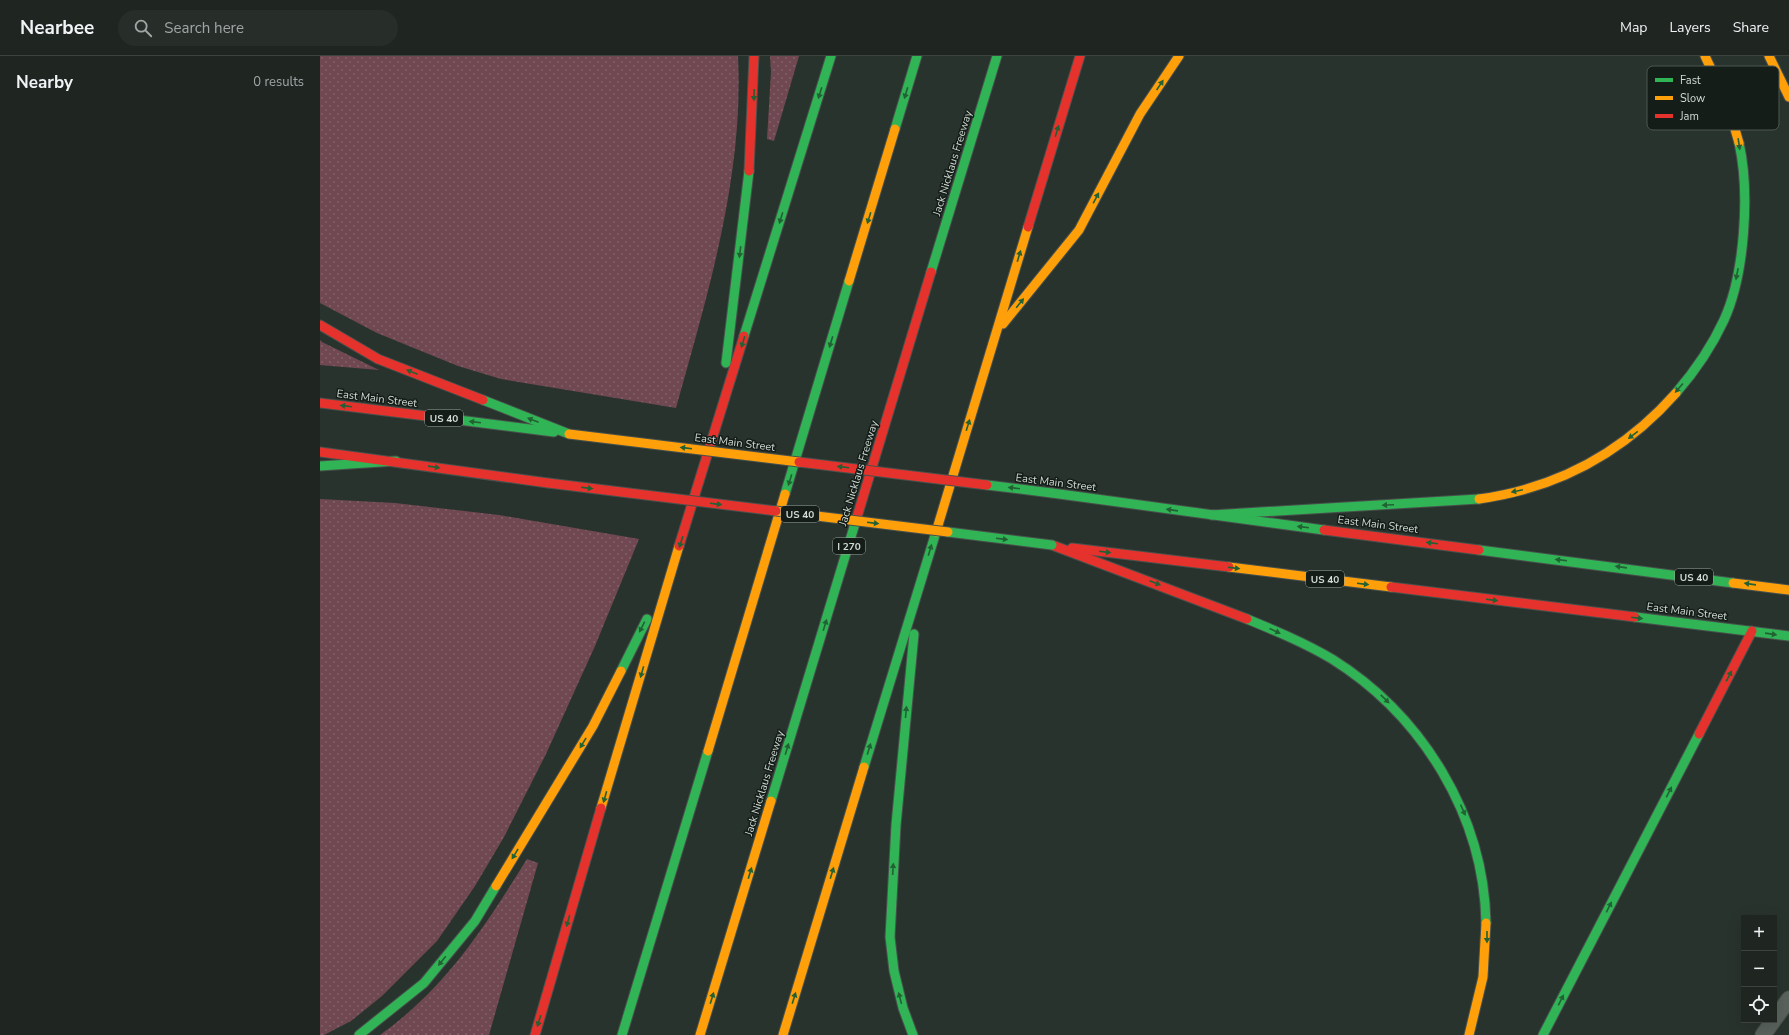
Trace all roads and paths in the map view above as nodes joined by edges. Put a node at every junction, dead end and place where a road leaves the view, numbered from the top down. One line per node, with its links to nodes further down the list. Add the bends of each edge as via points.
1 (754, 56): 17 (main road, one-way to 17, via 749,179)
2 (831, 56): 17 (main road, one-way to 17)
3 (917, 56): 32 (main road, one-way to 32)
4 (997, 56): 33 (main road, Jack Nicklaus Freeway / I 270, one-way to 4)
5 (1080, 56): 15 (main road, one-way to 5)
6 (1179, 56): 15 (main road, one-way to 6, via 1079,230 1140,114)
7 (1706, 56): 9 (main road, one-way to 9)
8 (1769, 56): 10 (main road)
9 (1711, 66)
10 (1774, 66)
11 (1779, 76): 12 (main road)
12 (1789, 97)
13 (1736, 130): 22 (main road, one-way to 22, via 1743,172 1744,208 1741,252 1732,300 1721,327 1705,354 1682,386 1638,432 1609,453 1568,475 1526,489 1485,498 1440,503)
14 (320, 325): 18 (main road, one-way to 14, via 378,359)
15 (996, 333): 25 (main road, one-way to 15)
16 (320, 403): 18 (main road, East Main Street / US 40, one-way to 16)
17 (718, 424): 24 (main road, one-way to 24)
18 (569, 434): 22 (main road, East Main Street / US 40, one-way to 18, bridge)
19 (320, 452): 20 (main road, East Main Street / US 40)
20 (396, 461): 21 (main road); 23 (main road, East Main Street / US 40, one-way to 23, bridge, via 548,483)
21 (320, 466)
22 (1211, 515): 26 (main road, East Main Street / US 40, one-way to 22)
23 (1052, 545): 27 (main road, East Main Street / US 40, one-way to 27); 36 (main road, one-way to 36, via 1275,631 1333,660 1386,699 1430,752 1452,786 1470,825 1480,862 1487,940 1482,984)
24 (672, 568): 30 (main road, one-way to 30, via 593,726 474,921 424,983); 31 (main road, one-way to 31)
25 (918, 587): 34 (main road, one-way to 25); 35 (main road, one-way to 25, via 897,986 890,937 896,825)
26 (1789, 590)
27 (1752, 631): 28 (main road, East Main Street / US 40, one-way to 28); 37 (main road, one-way to 27)
28 (1789, 636)
29 (1789, 999): 38 (lane)
30 (358, 1035)
31 (535, 1035)
32 (622, 1035)
33 (700, 1035)
34 (783, 1035)
35 (913, 1035)
36 (1469, 1035)
37 (1543, 1035)
38 (1763, 1035)

